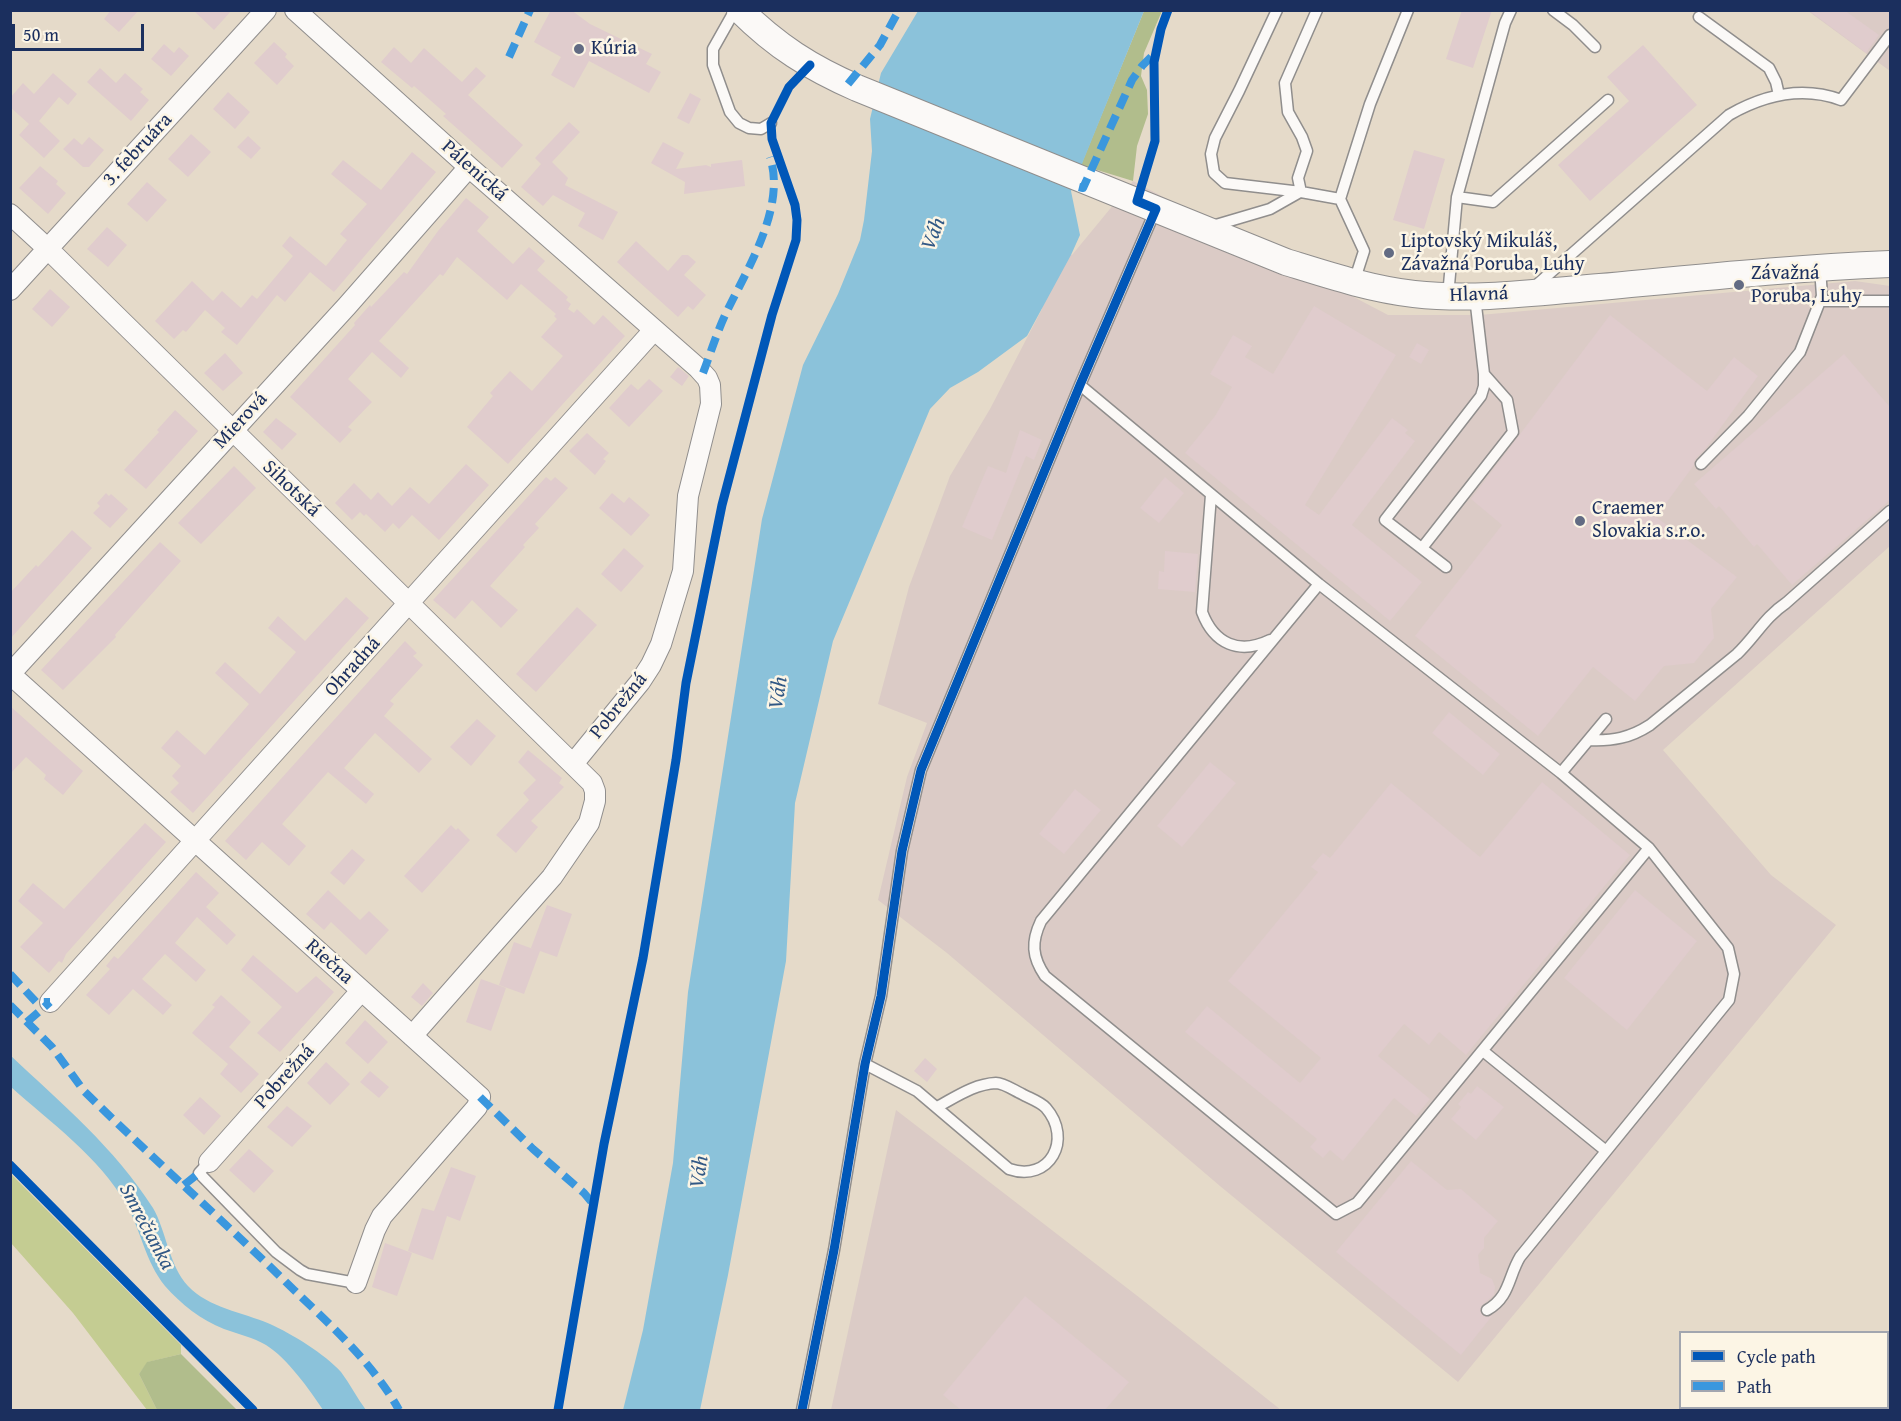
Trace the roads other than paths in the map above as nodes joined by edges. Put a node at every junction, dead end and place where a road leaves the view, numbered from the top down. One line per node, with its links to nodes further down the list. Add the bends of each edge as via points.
1 (266, 10): 23 (street, 3. februára)
2 (296, 10): 16 (street, Pálenická)
3 (735, 10): 15 (lane, via 713,50 713,65 730,112 739,123 761,129)
4 (740, 10): 20 (street, Hlavná, via 766,35 830,76)
5 (1277, 10): 17 (lane, via 1215,138 1211,154 1214,174 1225,183)
6 (1317, 10): 17 (lane, via 1285,83 1288,112 1307,151 1298,178)
7 (1408, 10): 19 (lane, via 1370,104)
8 (1511, 10): 18 (lane)
9 (1553, 10): 12 (lane)
10 (1699, 17): 13 (lane, via 1769,68)
11 (1889, 41): 13 (lane, via 1841,100 1822,93)
12 (1595, 47)
13 (1779, 95): 28 (lane, via 1729,115)
14 (1608, 99): 18 (lane, via 1493,202)
15 (771, 123)
16 (469, 167): 33 (street, Pálenická); 36 (street, Mierová)
17 (1301, 192): 19 (lane); 22 (lane, via 1270,208)
18 (1457, 197): 30 (lane)
19 (1340, 199): 26 (lane, via 1364,251)
20 (1156, 209): 22 (street, Hlavná); 35 (lane)
21 (10, 214): 23 (street, Sihotská)
22 (1203, 229): 26 (street, Hlavná, via 1286,262)
23 (48, 249): 27 (street, 3. februára); 36 (street, Sihotská)
24 (1890, 264): 25 (street, Hlavná)
25 (1820, 268): 28 (street, Hlavná); 31 (lane)
26 (1354, 282): 30 (street, Hlavná)
27 (10, 290)
28 (1528, 293): 29 (street, Hlavná)
29 (1475, 296): 30 (street, Hlavná); 34 (lane)
30 (1448, 297)
31 (1820, 301): 32 (lane); 37 (lane, via 1800,352 1748,416)
32 (1890, 301)
33 (654, 330): 43 (street, Ohradná); 48 (street, Pobrežná, via 703,373 710,385 711,404 688,496 683,570 651,665)
34 (1484, 374): 40 (lane, via 1508,400 1513,432); 40 (lane, via 1481,396 1385,520)
35 (1080, 385): 38 (lane); 56 (lane, via 921,770 902,850 881,996)
36 (232, 431): 43 (street, Sihotská); 45 (street, Mierová)
37 (1701, 464)
38 (1211, 495): 42 (lane); 44 (lane, via 1202,612 1208,627 1227,644 1240,647)
39 (1890, 511): 47 (lane, via 1772,613 1737,654 1650,725 1622,739)
40 (1422, 548): 41 (lane)
41 (1446, 567)
42 (1319, 584): 44 (lane); 49 (lane)
43 (408, 603): 48 (street, Sihotská); 50 (street, Ohradná)
44 (1273, 639): 55 (lane, via 1041,921 1033,944 1038,967 1336,1214 1357,1203)
45 (10, 674): 50 (street, Riečna)
46 (1606, 719): 47 (lane)
47 (1589, 740): 49 (lane)
48 (573, 764): 54 (street, via 595,791 589,823 552,877)
49 (1561, 773): 51 (lane)
50 (196, 842): 52 (street, Riečna); 53 (street, Ohradná)
51 (1649, 848): 55 (lane); 58 (lane, via 1728,948 1734,974 1729,1000)
52 (361, 991): 54 (street, Riečna); 59 (street, Pobrežná)
53 (50, 1002)
54 (412, 1036): 60 (street, Riečna, via 480,1097 477,1107 382,1216)
55 (1483, 1051): 58 (lane)
56 (865, 1064): 57 (lane, via 917,1091); 62 (lane)
57 (937, 1107): 57 (lane, via 973,1087 999,1083 1045,1106 1057,1129 1058,1146 1042,1167 1014,1171)
58 (1606, 1151): 61 (lane, via 1520,1257 1503,1297)
59 (209, 1162): 60 (lane, via 199,1173 276,1252 307,1274)
60 (356, 1283)
61 (1487, 1310)
62 (804, 1410)

